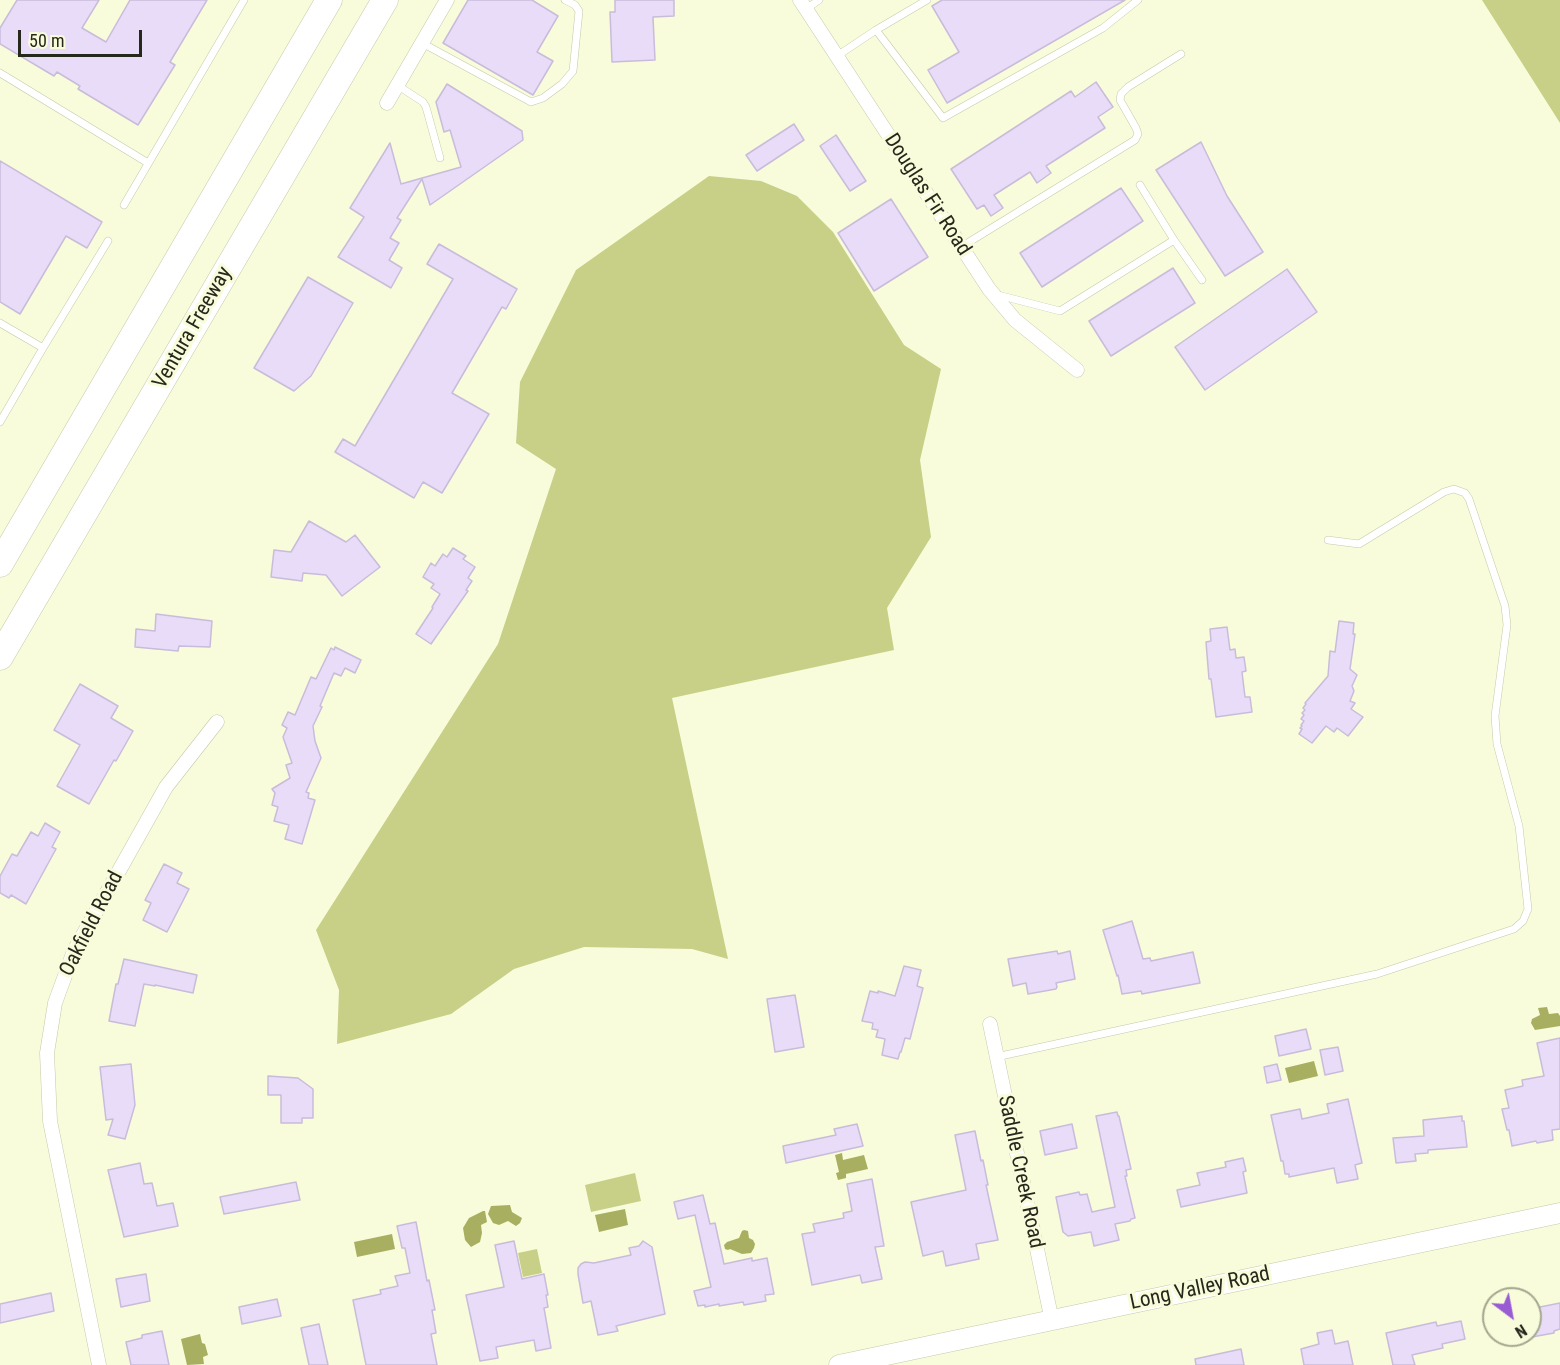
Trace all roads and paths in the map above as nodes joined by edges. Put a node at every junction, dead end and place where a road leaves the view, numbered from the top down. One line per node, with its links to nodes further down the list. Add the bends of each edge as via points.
1 (244, 0): 18 (lane)
2 (329, 0): 31 (highway)
3 (385, 0): 32 (highway, Ventura Freeway)
4 (447, 0): 11 (street)
5 (565, 0): 11 (lane, via 579,11 573,71 562,84 531,102)
6 (819, 0): 9 (lane)
7 (927, 0): 10 (lane)
8 (1138, 0): 10 (lane, via 1104,28 943,118)
9 (803, 4): 13 (street, Douglas Fir Road)
10 (876, 30): 13 (lane)
11 (422, 43): 15 (street)
12 (1181, 54): 23 (lane, via 1121,94 1120,100 1138,134 1135,140)
13 (837, 56): 23 (street, Douglas Fir Road)
14 (0, 73): 18 (lane)
15 (398, 85): 16 (street); 17 (lane, via 426,107)
16 (387, 104)
17 (440, 158)
18 (148, 163): 20 (lane)
19 (1140, 185): 21 (lane)
20 (124, 205)
21 (1174, 240): 24 (lane); 25 (lane, via 1060,311)
22 (108, 241): 27 (lane)
23 (961, 247): 25 (street, Douglas Fir Road)
24 (1202, 280)
25 (992, 294): 28 (street, Douglas Fir Road, via 1015,320)
26 (0, 323): 27 (lane)
27 (43, 348): 29 (lane)
28 (1077, 370)
29 (0, 422)
30 (1328, 540): 35 (lane, via 1359,544 1454,489 1469,499 1505,606 1507,625 1495,716 1497,744 1519,826 1528,909 1523,921 1514,929 1377,974)
31 (0, 564)
32 (0, 657)
33 (218, 722): 38 (street, Oakfield Road, via 166,787 74,951 55,1004 47,1053 50,1121)
34 (990, 1024): 35 (street, Saddle Creek Road)
35 (996, 1057): 37 (street, Saddle Creek Road)
36 (1560, 1213): 37 (street, Long Valley Road)
37 (1052, 1321): 39 (street, Long Valley Road)
38 (99, 1365)
39 (839, 1365)

